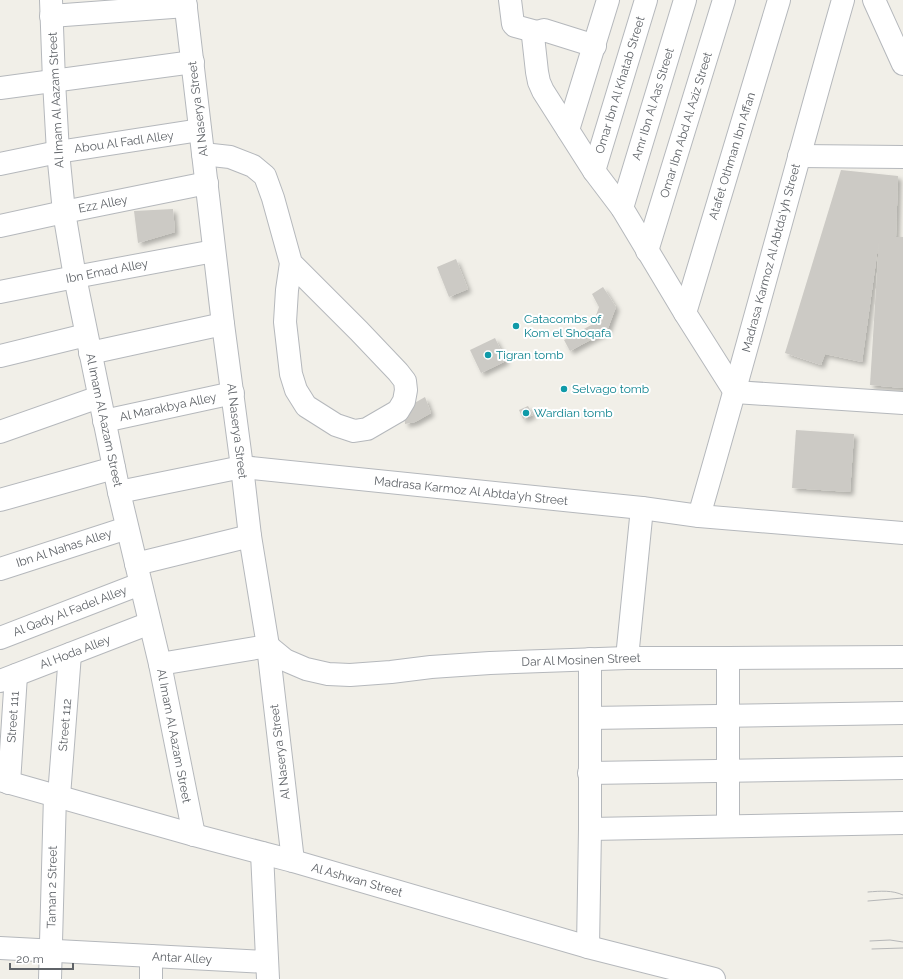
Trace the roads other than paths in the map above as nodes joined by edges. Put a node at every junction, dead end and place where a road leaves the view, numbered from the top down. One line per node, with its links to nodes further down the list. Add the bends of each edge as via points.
1 (510, 0): 11 (street, via 513,24)
2 (608, 0): 12 (street)
3 (646, 0): 24 (street, Omar Ibn Al Khatab Street)
4 (685, 0): 26 (street, Amr Ibn Al Aas Street)
5 (724, 0): 30 (street, Omar Ibn Abd Al Aziz Street)
6 (779, 0): 34 (street, Atafet Othman Ibn Affan)
7 (843, 0): 21 (street, Madrasa Karmoz Al Abtda'yh Street)
8 (874, 0): 14 (street)
9 (185, 3): 10 (street); 13 (street, Al Naserya Street)
10 (51, 8): 15 (street, Al Imam Al Aazam Street)
11 (537, 32): 12 (street, via 544,30); 18 (street, via 533,36 539,82)
12 (594, 46): 18 (street)
13 (192, 62): 15 (street); 17 (street, Al Naserya Street)
14 (903, 64)
15 (54, 81): 16 (street); 19 (street, Al Imam Al Aazam Street)
16 (0, 88)
17 (200, 130): 19 (street, Abou Al Fadl Alley); 20 (street, Al Naserya Street)
18 (568, 130): 24 (street)
19 (58, 152): 23 (street, Abou Al Fadl Alley); 27 (street, Al Imam Al Aazam Street)
20 (203, 154): 25 (street, Al Naserya Street); 31 (street, via 230,158 253,166 265,176)
21 (799, 156): 22 (street); 38 (street, Madrasa Karmoz Al Abtda'yh Street)
22 (903, 157)
23 (0, 164)
24 (594, 171): 26 (street)
25 (207, 184): 27 (street, Ezz Alley); 29 (street, Al Naserya Street)
26 (622, 208): 30 (street)
27 (64, 212): 28 (street, Ezz Alley); 32 (street, Al Imam Al Aazam Street)
28 (0, 226)
29 (214, 251): 32 (street, Ibn Emad Alley); 35 (street, Al Naserya Street)
30 (647, 251): 34 (street)
31 (290, 263): 31 (street, via 285,322 291,374 296,390 306,406 336,425 354,431 367,430 398,411 404,401 405,381)
32 (74, 277): 33 (street, Ibn Emad Alley); 36 (street, Al Imam Al Aazam Street)
33 (0, 292)
34 (685, 313): 38 (street)
35 (223, 324): 36 (street); 39 (street, Al Naserya Street)
36 (88, 344): 37 (street); 40 (street, Al Imam Al Aazam Street)
37 (0, 356)
38 (735, 392): 41 (street); 49 (street, Madrasa Karmoz Al Abtda'yh Street)
39 (233, 393): 42 (street, Al Marakbya Alley); 44 (street, Al Naserya Street)
40 (99, 397): 42 (street, Al Imam Al Aazam Street); 43 (street)
41 (903, 403)
42 (104, 421): 45 (street, Al Imam Al Aazam Street)
43 (0, 432)
44 (242, 467): 46 (street); 48 (street, Madrasa Karmoz Al Abtda'yh Street); 52 (street, Al Naserya Street)
45 (114, 468): 46 (street, Al Imam Al Aazam Street); 47 (street)
46 (119, 492): 50 (street, Al Imam Al Aazam Street)
47 (0, 500)
48 (642, 508): 49 (street, Madrasa Karmoz Al Abtda'yh Street); 60 (street)
49 (700, 516): 51 (street, Madrasa Karmoz Al Abtda'yh Street)
50 (127, 528): 53 (street, Ibn Al Nahas Alley); 54 (street, Al Imam Al Aazam Street)
51 (903, 532)
52 (250, 536): 54 (street, Al Qady Al Fadel Alley); 57 (street, Al Naserya Street)
53 (0, 569)
54 (138, 574): 55 (street, Al Imam Al Aazam Street); 56 (street, Al Qady Al Fadel Alley)
55 (150, 623): 58 (street, Al Hoda Alley); 63 (street, Al Imam Al Aazam Street)
56 (0, 638)
57 (268, 646): 62 (street, Dar Al Mosinen Street, via 285,660 306,669 350,675 490,663); 63 (street); 78 (street, Al Naserya Street)
58 (70, 654): 64 (street, Al Hoda Alley); 72 (street, Street 112)
59 (903, 657): 61 (street, Dar Al Mosinen Street)
60 (627, 658): 61 (street, Dar Al Mosinen Street); 62 (street, Dar Al Mosinen Street)
61 (728, 658): 66 (street)
62 (590, 660): 67 (street)
63 (160, 664): 76 (street, Al Imam Al Aazam Street)
64 (8, 678): 71 (street, Street 111)
65 (903, 713): 66 (street)
66 (728, 716): 67 (street); 69 (street)
67 (590, 718): 70 (street)
68 (903, 768): 69 (street)
69 (728, 771): 70 (street); 74 (street)
70 (589, 773): 75 (street)
71 (4, 781): 72 (street, Al Ashwan Street)
72 (57, 796): 76 (street, Al Ashwan Street); 81 (street, Taman 2 Street)
73 (903, 823): 74 (street)
74 (728, 826): 75 (street)
75 (590, 829): 79 (street)
76 (194, 835): 77 (street, Al Ashwan Street)
77 (262, 853): 78 (street, Al Ashwan Street); 83 (street)
78 (293, 861): 79 (street, Al Ashwan Street)
79 (588, 947): 86 (street, Al Ashwan Street)
80 (0, 948): 81 (street, Antar Alley)
81 (51, 951): 82 (street, Antar Alley); 84 (street, Taman 2 Street)
82 (150, 956): 83 (street, Antar Alley); 85 (street)
83 (268, 970)
84 (50, 979)
85 (151, 979)
86 (714, 979)

